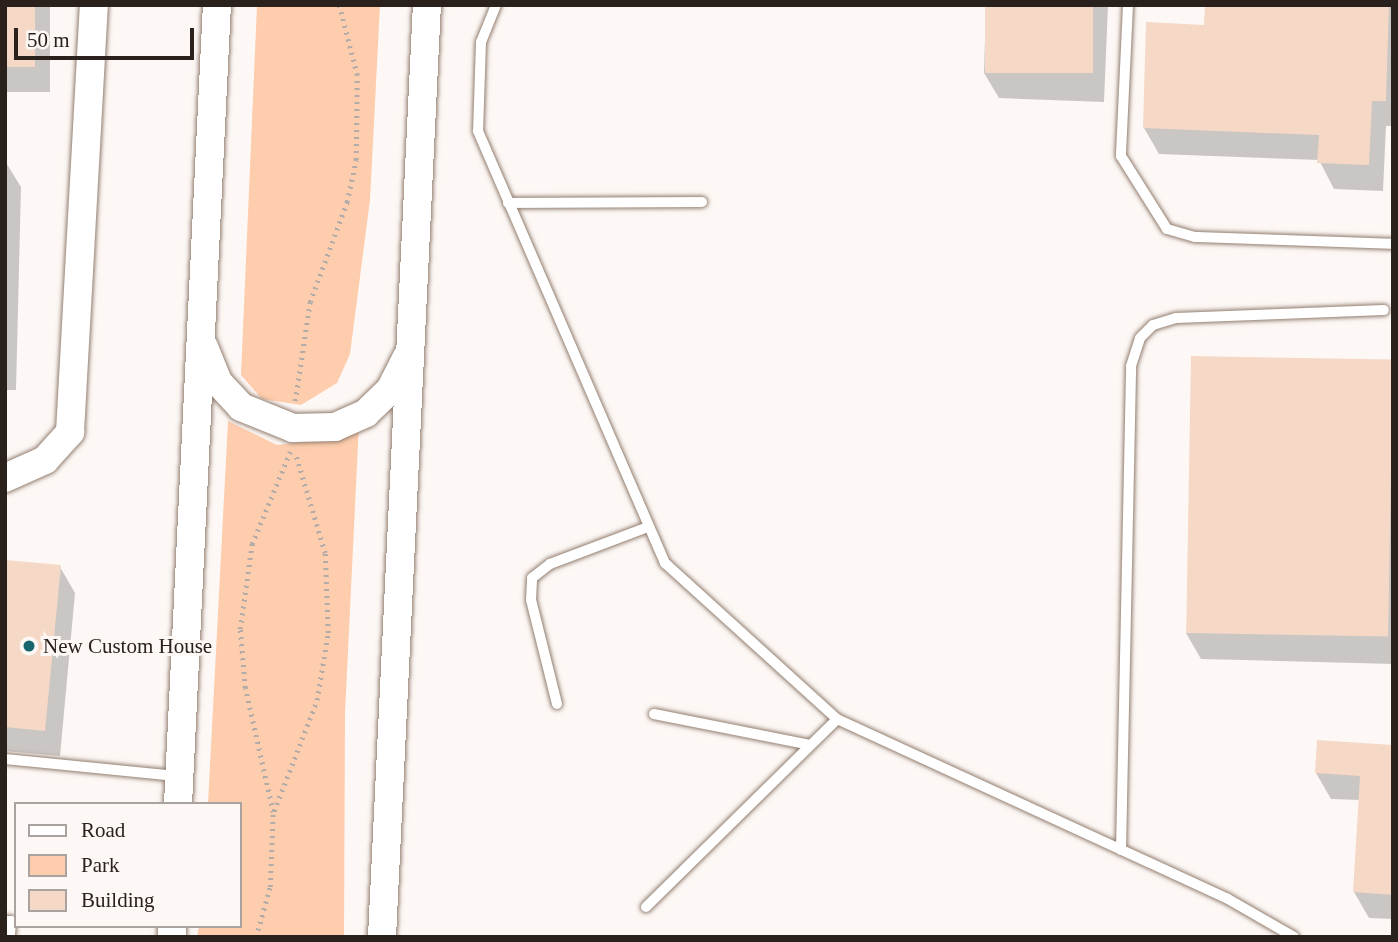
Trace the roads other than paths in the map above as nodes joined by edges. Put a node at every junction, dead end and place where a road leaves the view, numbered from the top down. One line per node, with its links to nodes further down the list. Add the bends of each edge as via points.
1 (94, 5): 12 (main road, via 69,432 45,460)
2 (217, 5): 10 (main road)
3 (427, 5): 11 (main road)
4 (496, 5): 7 (lane, via 481,42 478,131)
5 (1128, 5): 8 (lane, via 1121,156 1167,229 1195,237)
6 (702, 202): 7 (lane)
7 (508, 203): 13 (lane)
8 (1393, 244)
9 (1384, 310): 20 (lane, via 1176,318 1153,325 1140,338 1131,366)
10 (202, 318): 11 (main road, via 205,351 218,382 241,407 293,428 335,427 366,413 400,370); 19 (main road)
11 (412, 327): 24 (main road)
12 (5, 478)
13 (648, 527): 14 (lane, via 550,564 532,578 531,600); 16 (lane, via 665,563)
14 (557, 704)
15 (654, 714): 17 (lane)
16 (837, 719): 17 (lane); 20 (lane)
17 (810, 745): 21 (lane)
18 (5, 759): 19 (lane)
19 (179, 790)
20 (1121, 850): 25 (lane)
21 (646, 907)
22 (5, 921): 23 (lane, via 11,921)
23 (10, 937)
24 (382, 937)
25 (1294, 937)

